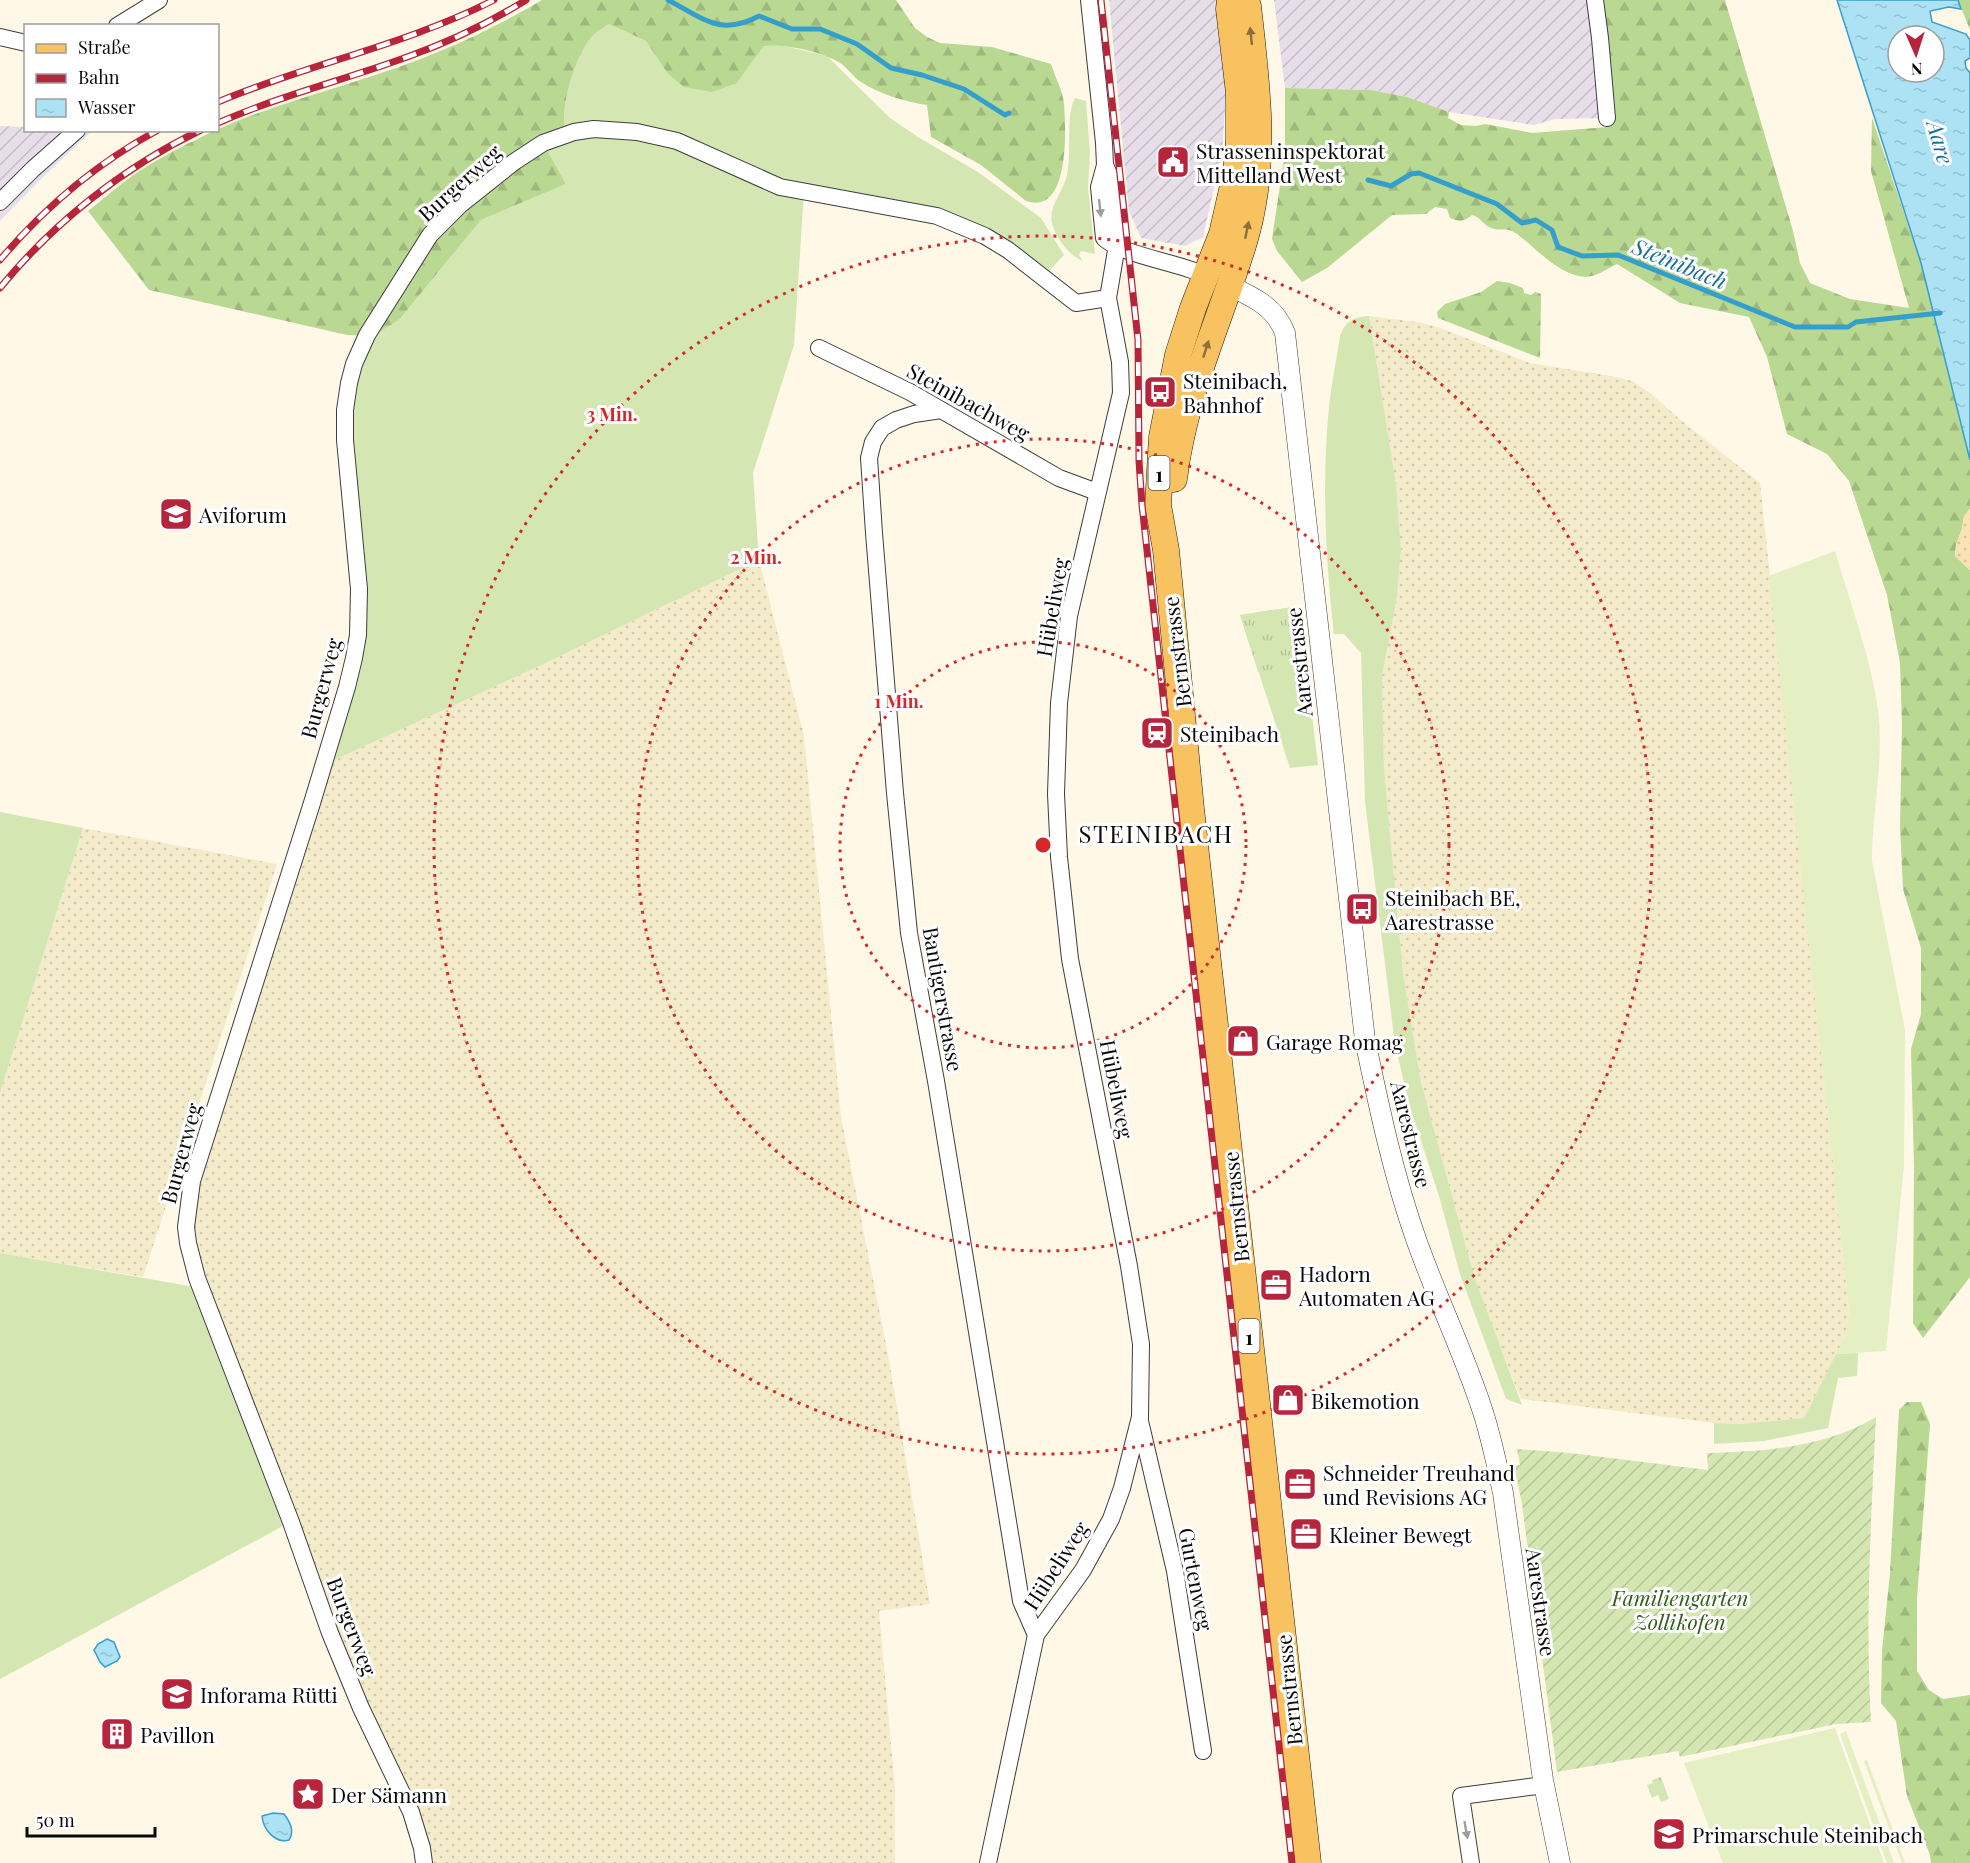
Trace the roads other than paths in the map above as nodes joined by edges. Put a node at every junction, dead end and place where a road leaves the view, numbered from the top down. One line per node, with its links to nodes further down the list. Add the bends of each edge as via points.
1 (159, 0): 6 (street)
2 (1089, 0): 12 (street, via 1105,165 1099,187 1103,236)
3 (1230, 0): 13 (main road, Bernstrasse / 1, via 1239,93 1239,141)
4 (1245, 0): 13 (main road, Bernstrasse / 1, one-way to 4, via 1244,241 1257,177 1259,116)
5 (1595, 0): 9 (street)
6 (120, 24)
7 (0, 37): 8 (street)
8 (24, 43)
9 (1607, 118)
10 (75, 132): 11 (street)
11 (0, 202)
12 (1116, 247): 13 (street, via 1194,269); 14 (street)
13 (1218, 280): 21 (street, Aarestrasse, via 1257,299 1275,314 1287,346 1365,1040 1398,1184 1429,1275 1482,1407 1494,1453); 24 (main road, Bernstrasse / 1, via 1176,462 1166,550 1192,821)
14 (1108, 298): 17 (street, Hübeliweg, via 1119,352 1121,393); 22 (street, Burgerweg, via 1076,303 1000,245 937,216 794,190 677,141 637,132 594,129 543,143 460,205 430,235 367,335 354,364 345,410 360,608 354,658 192,1181 186,1227 191,1260 221,1342 344,1666 411,1812)
15 (819, 348): 16 (street, Steinibachweg)
16 (941, 410): 17 (street, Steinibachweg, via 1059,478); 19 (street, Bantigerstrasse, via 896,420 882,428 873,442 869,458 874,533 909,933 1021,1601)
17 (1097, 492): 18 (street, Hübeliweg, via 1069,616 1059,703 1056,794 1070,959 1141,1344)
18 (1140, 1417): 19 (street, Hübeliweg, via 1111,1519 1083,1570); 20 (street, Gurtenweg, via 1174,1571)
19 (1036, 1635): 23 (street, Hübeliweg)
20 (1203, 1751)
21 (1544, 1785): 25 (street, one-way to 25, via 1461,1796); 26 (street, Aarestrasse)
22 (424, 1863)
23 (988, 1863)
24 (1308, 1863)
25 (1471, 1863)
26 (1560, 1863)

